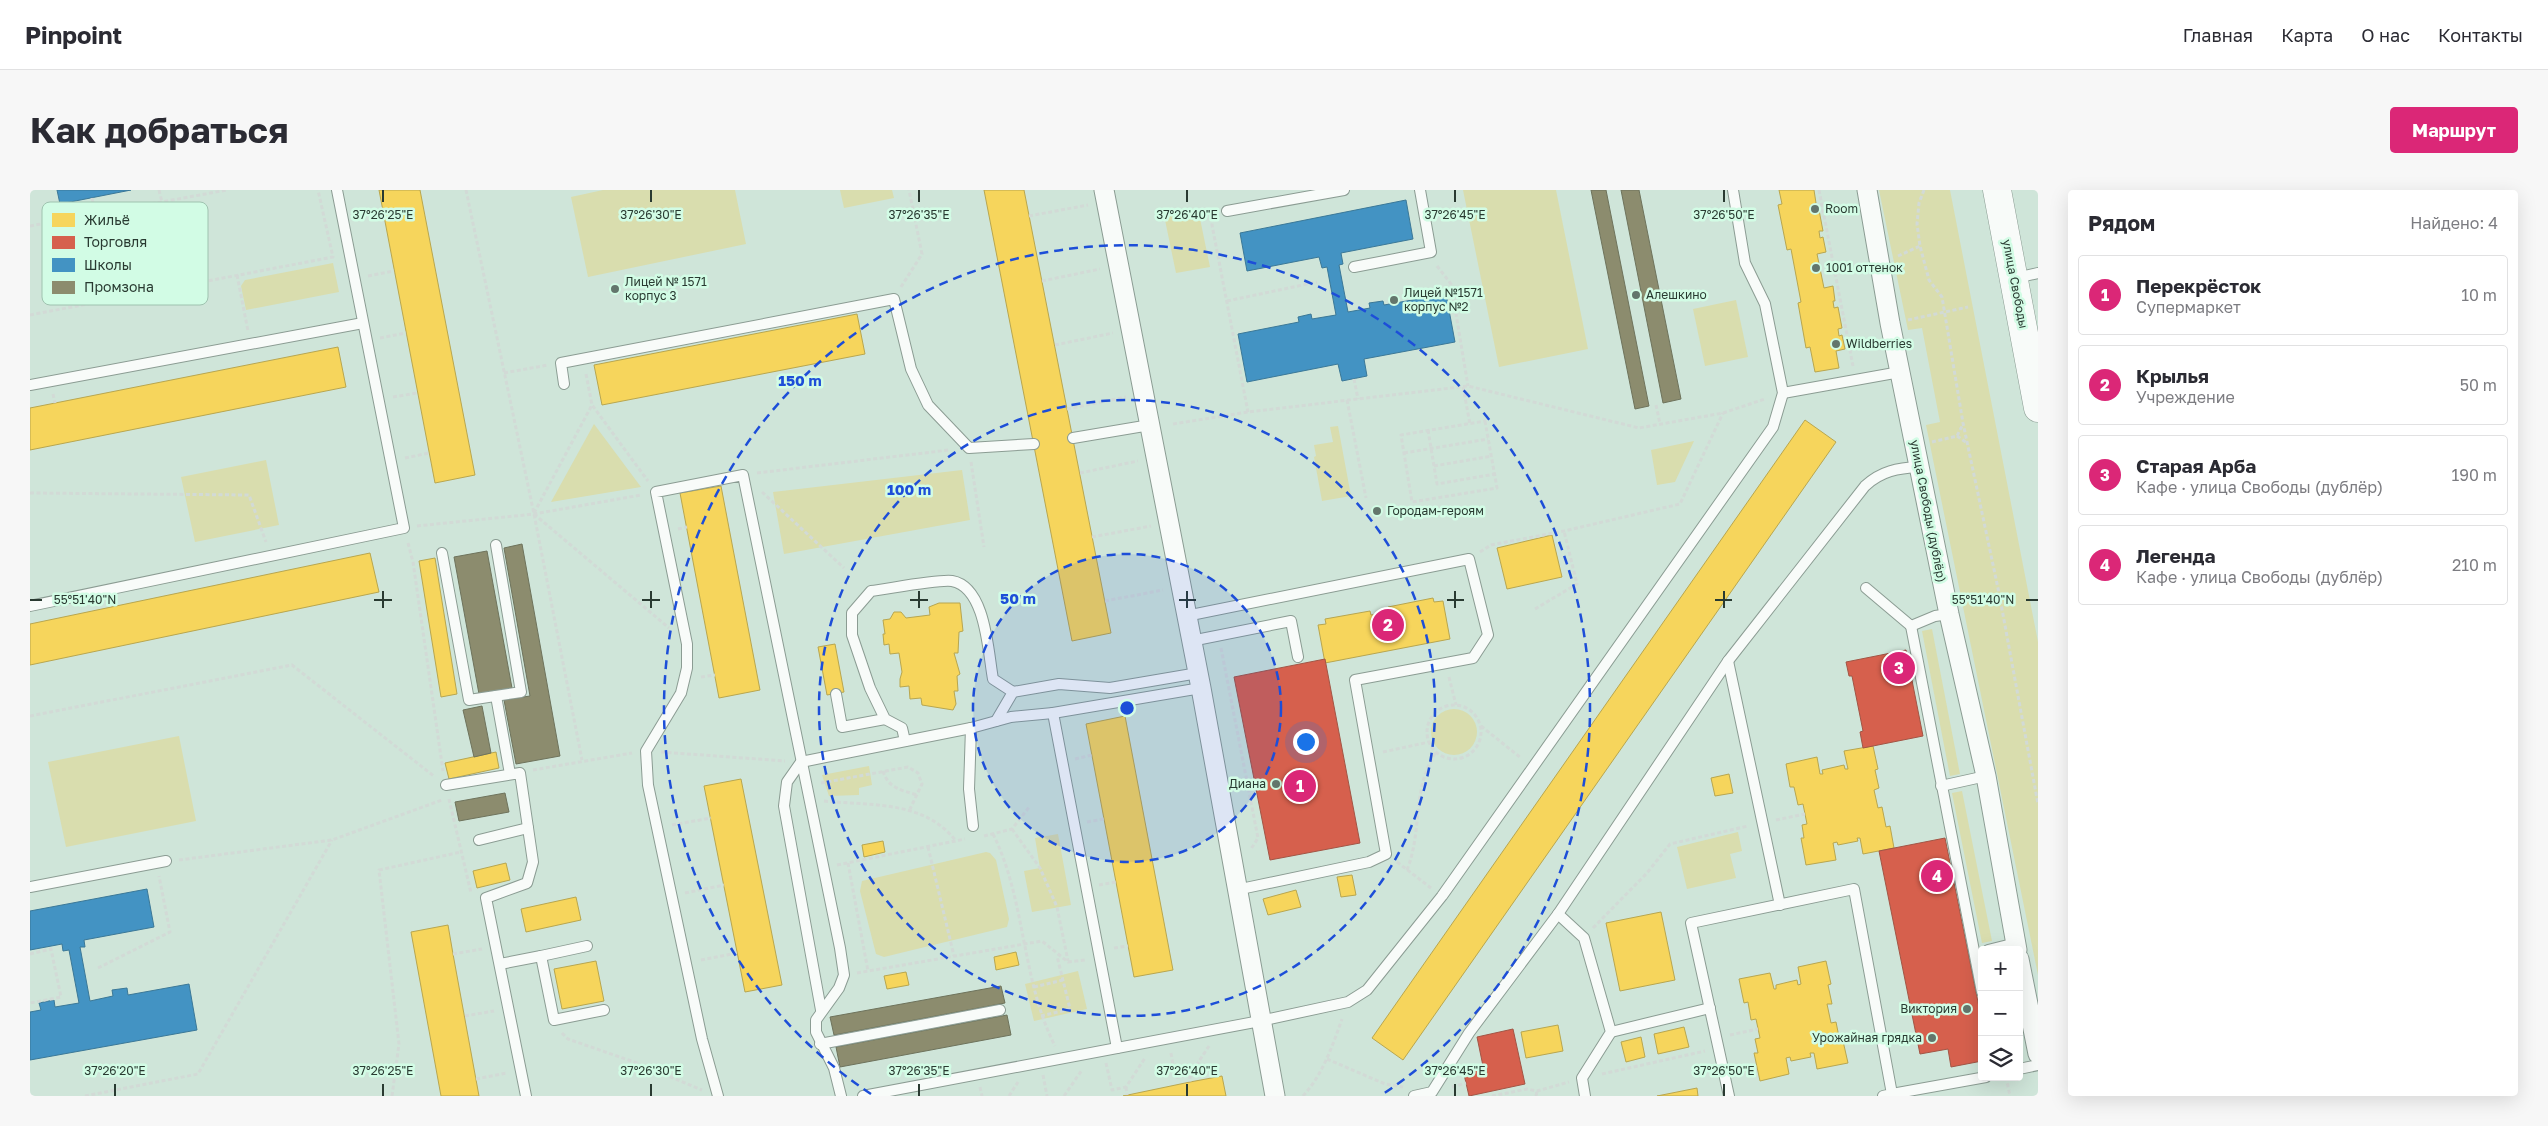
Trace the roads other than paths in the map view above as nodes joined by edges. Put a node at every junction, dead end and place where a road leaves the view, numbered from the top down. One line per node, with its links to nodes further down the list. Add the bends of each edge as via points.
1 (337, 190): 11 (lane)
2 (1104, 190): 17 (street)
3 (1344, 190): 8 (lane)
4 (1420, 190): 9 (lane, via 1431,252)
5 (1732, 190): 15 (lane, via 1745,263 1765,304)
6 (1866, 190): 12 (street, улица Свободы (дублёр))
7 (1998, 190): 10 (main road, улица Свободы)
8 (1227, 211)
9 (1354, 267)
10 (2026, 276): 16 (main road, улица Свободы)
11 (364, 323): 14 (lane); 24 (lane, via 404,528)
12 (1900, 372): 15 (lane); 20 (street, улица Свободы (дублёр))
13 (564, 384): 19 (lane, via 561,363 894,298 911,369 928,405 969,448)
14 (30, 386)
15 (1782, 393): 63 (lane, via 1773,427 1442,896 1367,990 1348,1002)
16 (2038, 408)
17 (1150, 425): 18 (lane); 26 (street)
18 (1073, 438)
19 (1034, 444)
20 (1919, 467): 25 (street, улица Свободы (дублёр)); 30 (lane, via 1876,475 1865,486)
21 (496, 545): 34 (lane, via 521,692)
22 (442, 553): 34 (lane, via 468,700)
23 (1866, 588): 27 (lane)
24 (30, 606)
25 (1949, 614): 27 (lane); 42 (street, улица Свободы (дублёр))
26 (1186, 616): 28 (street); 50 (lane, via 1469,559 1488,635 1473,658 1355,680 1386,854 1369,862)
27 (1911, 626): 44 (lane)
28 (1191, 640): 29 (lane, via 1291,621); 31 (street)
29 (1298, 657)
30 (1728, 661): 51 (lane); 52 (lane)
31 (1199, 680): 32 (lane, via 1110,688 1059,684); 35 (lane); 50 (street)
32 (1013, 692): 36 (lane, via 993,679 980,608 966,587 952,581 871,591 852,613 852,635 870,688); 37 (lane)
33 (836, 694): 36 (lane, via 842,727)
34 (496, 696): 41 (lane)
35 (1053, 713): 37 (lane); 66 (lane)
36 (885, 719): 39 (lane, via 902,728)
37 (996, 720): 38 (lane)
38 (971, 728): 39 (lane); 45 (lane, via 969,789)
39 (905, 741): 40 (lane)
40 (801, 762): 61 (lane, via 787,782 784,806); 61 (lane, via 844,975 839,988); 73 (lane, via 743,475 656,492 686,644 687,668 681,693 646,751 648,785 702,1040)
41 (515, 773): 43 (lane); 46 (lane)
42 (1986, 776): 44 (lane); 54 (street, улица Свободы (дублёр))
43 (446, 785)
44 (1941, 786): 55 (lane)
45 (973, 826)
46 (528, 828): 47 (lane); 57 (lane, via 533,862 527,883 486,898)
47 (479, 840)
48 (161, 862): 49 (lane)
49 (30, 887)
50 (1236, 890): 63 (street)
51 (1780, 905): 59 (lane, via 1691,923); 71 (lane, via 1854,889)
52 (1558, 914): 64 (lane, via 1584,938); 77 (lane, via 1469,1033 1432,1092)
53 (586, 946): 56 (lane)
54 (2017, 946)
55 (1978, 952)
56 (541, 956): 57 (lane); 60 (lane, via 554,1020)
57 (500, 964): 72 (lane)
58 (2023, 977): 67 (street, улица Свободы (дублёр))
59 (1710, 1008): 64 (lane); 79 (lane)
60 (604, 1010)
61 (821, 1010): 65 (lane, via 816,1020)
62 (1000, 1010): 65 (lane)
63 (1260, 1021): 66 (lane); 76 (street)
64 (1611, 1032): 78 (lane, via 1582,1078)
65 (820, 1044): 74 (lane, via 834,1068)
66 (1116, 1048): 75 (lane)
67 (2038, 1054)
68 (2038, 1065): 69 (lane)
69 (2023, 1068)
70 (1978, 1078): 71 (lane)
71 (1888, 1095)
72 (526, 1096)
73 (718, 1096)
74 (841, 1096)
75 (863, 1096)
76 (1275, 1096)
77 (1414, 1096)
78 (1585, 1096)
79 (1729, 1096)

